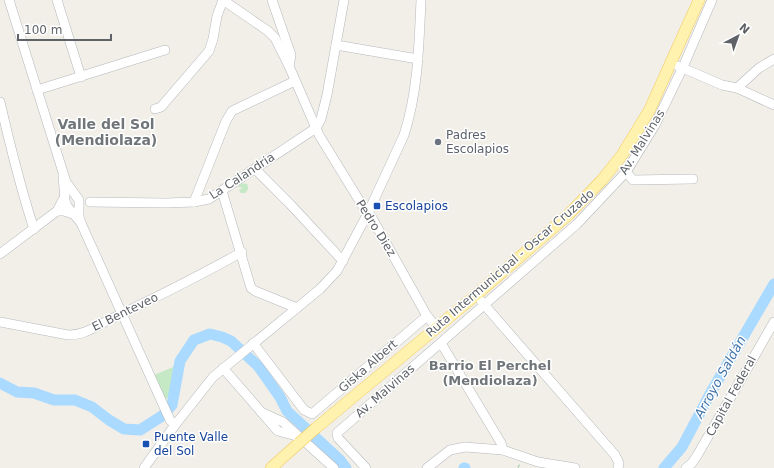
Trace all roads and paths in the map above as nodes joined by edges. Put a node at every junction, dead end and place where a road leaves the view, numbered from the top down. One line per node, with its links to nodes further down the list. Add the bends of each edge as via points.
1 (9, 0): 20 (street)
2 (57, 0): 17 (street)
3 (223, 0): 15 (street, via 271,34); 23 (street, via 209,51 161,107)
4 (272, 0): 15 (street, via 291,55)
5 (344, 0): 10 (street)
6 (421, 0): 12 (street)
7 (692, 0): 48 (main road, Ruta Intermunicipal - Oscar Cruzado, via 653,97 631,136 610,165 561,217)
8 (699, 0): 14 (main road, Ruta Intermunicipal - Oscar Cruzado)
9 (712, 0): 16 (street, Av. Malvinas)
10 (336, 45): 12 (street); 24 (street, via 321,119)
11 (165, 50): 17 (street)
12 (418, 59): 36 (street, via 411,109 404,135)
13 (774, 59): 19 (street)
14 (671, 63): 16 (street); 41 (main road, Ruta Intermunicipal - Oscar Cruzado, via 640,128 602,180 568,215)
15 (289, 66): 18 (street, Pedro Diez)
16 (683, 67): 19 (street, via 722,85); 26 (street, Av. Malvinas, via 655,125)
17 (81, 77): 20 (street)
18 (295, 81): 24 (street, Pedro Diez); 33 (street, via 232,111)
19 (737, 88): 22 (street)
20 (37, 90): 27 (street)
21 (0, 102): 37 (street, via 17,174)
22 (774, 105)
23 (155, 109)
24 (316, 128): 25 (street, La Calandria); 36 (street, Pedro Diez)
25 (255, 169): 29 (street, La Calandria); 40 (street)
26 (626, 172): 28 (street, via 633,180); 42 (street, Av. Malvinas, via 577,224)
27 (63, 175): 30 (street); 31 (street)
28 (693, 179)
29 (222, 191): 33 (street, La Calandria, via 209,199); 38 (street)
30 (75, 194): 31 (street); 32 (street, La Calandria); 35 (street, via 79,200)
31 (65, 197): 34 (street); 35 (street, via 67,206)
32 (90, 202): 33 (street, La Calandria); 35 (street)
33 (194, 202)
34 (57, 211): 35 (street); 37 (street)
35 (77, 211): 44 (street)
36 (368, 213): 40 (street); 45 (street, Pedro Diez)
37 (34, 229): 39 (street)
38 (242, 252): 43 (street, via 254,291); 44 (street, El Benteveo)
39 (0, 254)
40 (343, 261): 43 (street, via 325,285)
41 (476, 295): 42 (street); 48 (main road, Ruta Intermunicipal - Oscar Cruzado)
42 (484, 304): 49 (street, Av. Malvinas); 63 (street, via 615,455 619,463)
43 (297, 308): 50 (street)
44 (122, 314): 46 (street, El Benteveo, via 74,335); 52 (street)
45 (427, 316): 48 (street, Pedro Diez); 50 (street, Giska Albert, via 312,414 304,410)
46 (0, 322)
47 (774, 322): 64 (street, Capital Federal, via 698,454)
48 (436, 326): 53 (main road, Ruta Intermunicipal - Oscar Cruzado, bridge, via 369,385)
49 (441, 343): 54 (street); 59 (street, Av. Malvinas, via 337,433 338,438)
50 (250, 346): 51 (street)
51 (223, 368): 52 (street); 53 (street, via 278,431)
52 (172, 422): 56 (street)
53 (300, 440): 57 (main road, Ruta Intermunicipal - Oscar Cruzado); 58 (street)
54 (503, 450): 60 (street, via 457,448 450,450); 62 (street, via 538,462)
55 (519, 465): 61 (path)
56 (144, 468)
57 (271, 468)
58 (334, 468)
59 (366, 468)
60 (427, 468)
61 (518, 468)
62 (575, 468)
63 (618, 468)
64 (686, 468)

